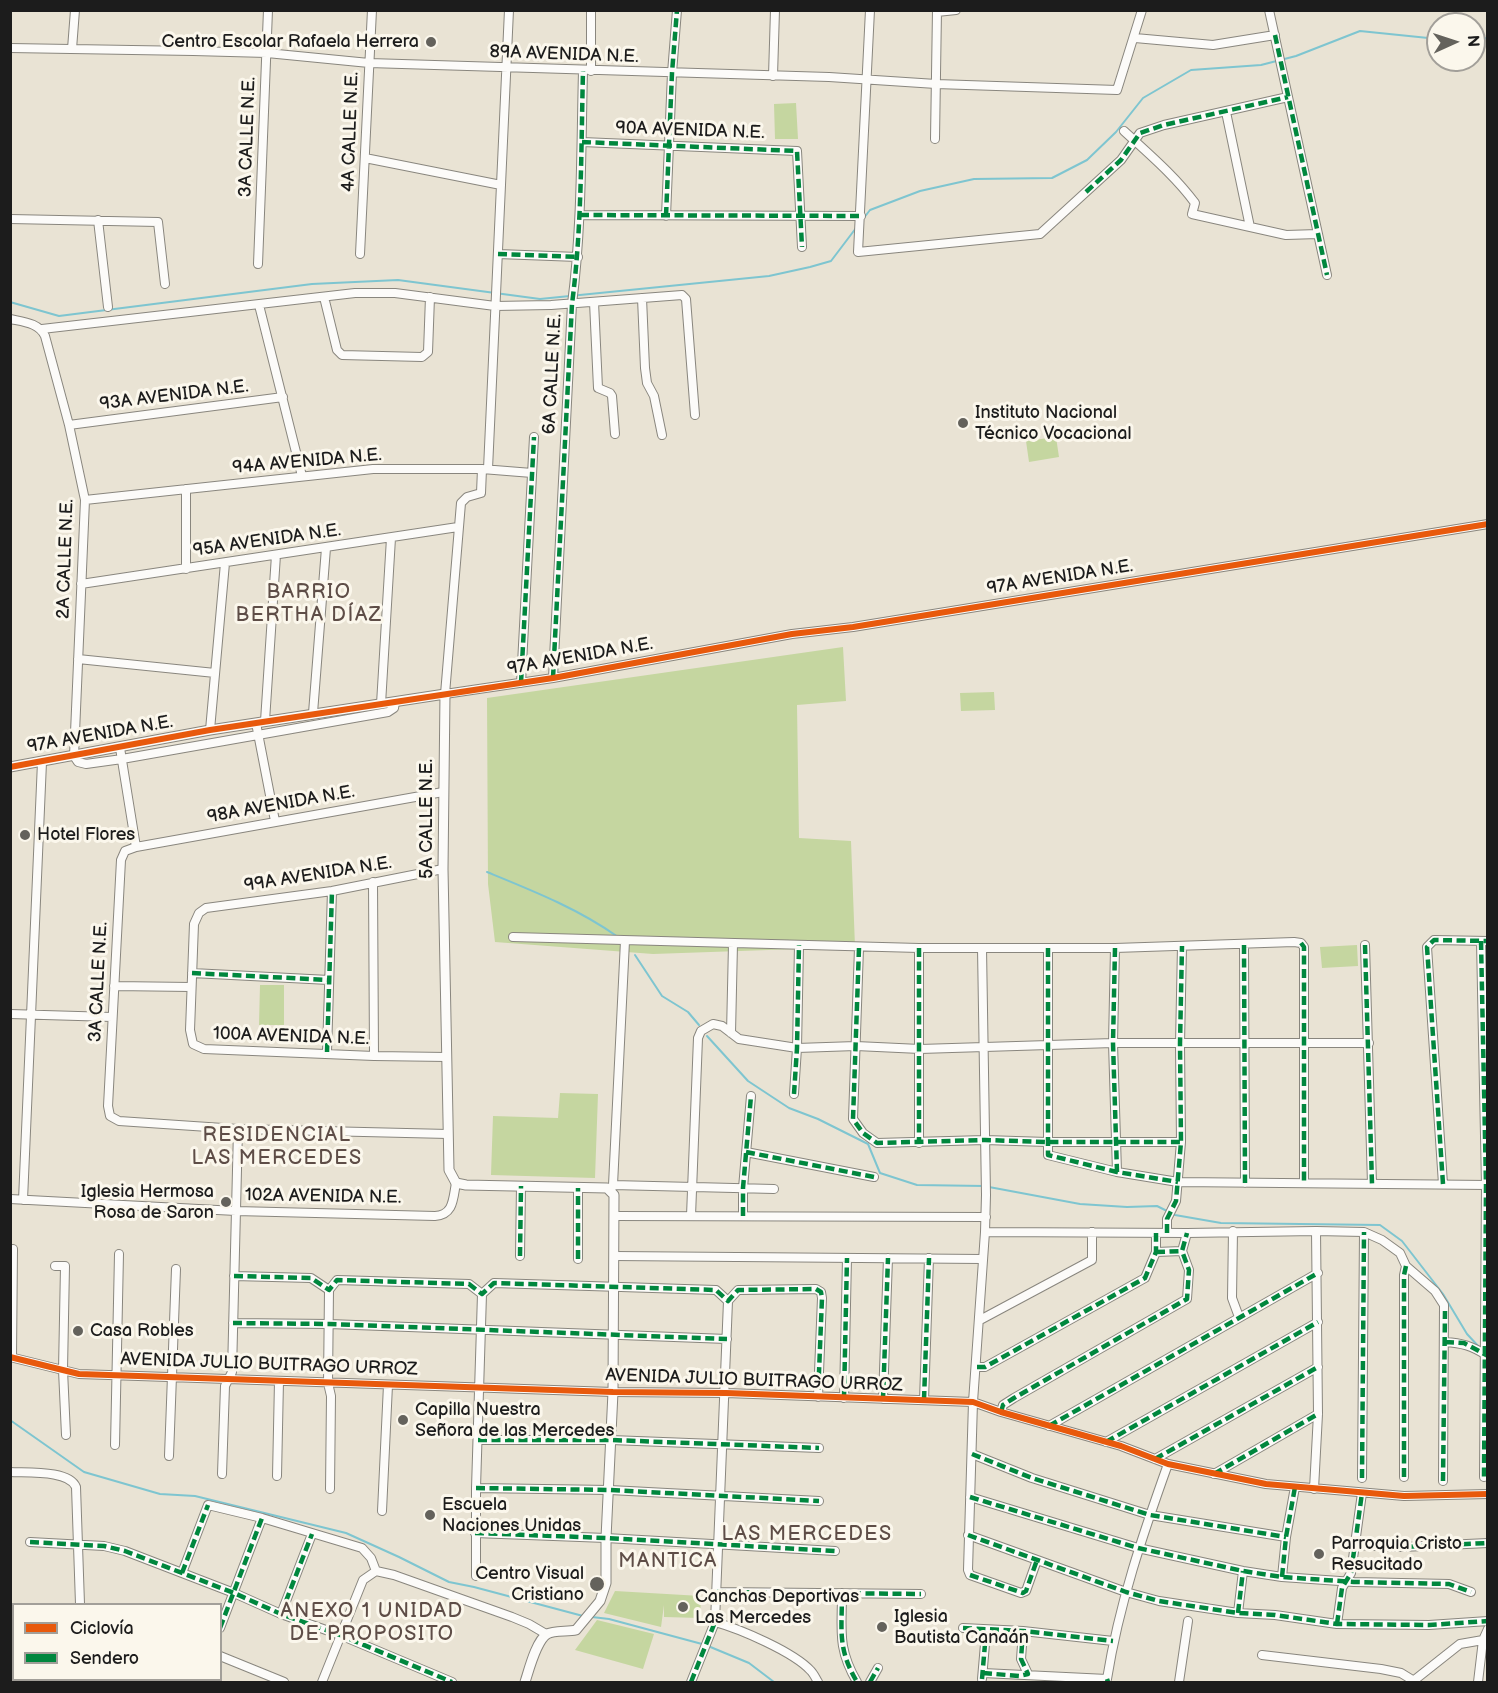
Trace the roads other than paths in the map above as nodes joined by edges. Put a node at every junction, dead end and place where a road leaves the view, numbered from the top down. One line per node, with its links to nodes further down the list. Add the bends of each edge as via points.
1 (75, 10): 16 (street)
2 (268, 10): 17 (street, 3A CALLE N.E.)
3 (372, 10): 18 (street, 4A CALLE N.E.)
4 (509, 10): 19 (street)
5 (591, 10): 20 (street, 6A CALLE N.E.)
6 (677, 10): 21 (street)
7 (775, 10): 22 (street)
8 (870, 10): 23 (street)
9 (956, 10): 12 (street)
10 (1142, 10): 14 (street)
11 (1269, 10): 13 (street)
12 (937, 11): 24 (street)
13 (1275, 35): 14 (street, via 1213,45); 25 (street)
14 (1135, 38): 24 (street, 89A AVENIDA N.E., via 1118,90)
15 (10, 48): 16 (street, 89A AVENIDA N.E.)
16 (72, 48): 17 (street, 89A AVENIDA N.E.)
17 (267, 53): 18 (street, 89A AVENIDA N.E.); 46 (street, 3A CALLE N.E.)
18 (369, 63): 19 (street, 89A AVENIDA N.E.); 32 (street, 4A CALLE N.E.)
19 (506, 69): 20 (street, 89A AVENIDA N.E.); 33 (street)
20 (587, 71): 21 (street, 89A AVENIDA N.E.); 30 (street, 6A CALLE N.E.)
21 (672, 73): 22 (street, 89A AVENIDA N.E.); 31 (street)
22 (773, 76): 23 (street, 89A AVENIDA N.E.)
23 (866, 79): 24 (street, 89A AVENIDA N.E.); 37 (street)
24 (936, 84): 28 (street)
25 (1288, 97): 26 (street); 41 (street)
26 (1226, 112): 29 (street, via 1164,125 1140,133); 40 (street)
27 (1124, 131): 29 (street)
28 (935, 139)
29 (1134, 141): 37 (street, via 1121,160 1040,234 858,252); 40 (street, via 1186,191 1195,203 1191,214)
30 (582, 142): 31 (street, 90A AVENIDA N.E.); 34 (street, 6A CALLE N.E.)
31 (669, 146): 35 (street); 36 (street, 90A AVENIDA N.E., via 797,151)
32 (365, 158): 33 (street); 43 (street, 4A CALLE N.E.)
33 (501, 186): 44 (street)
34 (580, 215): 35 (street); 45 (street, 6A CALLE N.E.)
35 (666, 216): 36 (street)
36 (802, 216): 37 (street); 42 (street)
37 (861, 216)
38 (10, 219): 39 (street)
39 (98, 220): 48 (street, via 158,222); 56 (street)
40 (1250, 227): 41 (street, via 1286,235)
41 (1318, 234): 47 (street)
42 (802, 247)
43 (360, 254)
44 (498, 254): 45 (street); 52 (street)
45 (578, 256): 54 (street, 6A CALLE N.E.)
46 (258, 264)
47 (1327, 275)
48 (165, 284)
49 (324, 297): 50 (street, via 355,293); 50 (street, via 338,352 343,356 426,356); 55 (street)
50 (430, 297): 52 (street)
51 (642, 298): 53 (street); 60 (street, via 686,298); 63 (street, via 647,383 654,396)
52 (495, 302): 54 (street); 65 (street)
53 (594, 302): 54 (street); 62 (street, via 597,388 612,396)
54 (572, 304): 80 (street, 6A CALLE N.E.)
55 (259, 305): 58 (street); 59 (street)
56 (108, 308)
57 (10, 319): 58 (street)
58 (42, 329): 61 (street, 2A CALLE N.E.)
59 (283, 397): 61 (street, 93A AVENIDA N.E.); 67 (street)
60 (695, 415)
61 (69, 425): 69 (street, 2A CALLE N.E.)
62 (615, 434)
63 (662, 435)
64 (534, 437): 66 (street)
65 (485, 469): 66 (street, 94A AVENIDA N.E.); 67 (street, 94A AVENIDA N.E., via 373,469); 71 (street, 5A CALLE N.E., via 481,493 462,501)
66 (532, 473): 81 (street)
67 (302, 476): 68 (street, 94A AVENIDA N.E.)
68 (186, 489): 69 (street, 94A AVENIDA N.E.); 76 (street)
69 (85, 500): 77 (street, 2A CALLE N.E.)
70 (1488, 524): 80 (street, 97A AVENIDA N.E., via 792,634)
71 (458, 527): 72 (street, 95A AVENIDA N.E.); 82 (street, 5A CALLE N.E.)
72 (391, 538): 73 (street, 95A AVENIDA N.E.); 84 (street)
73 (326, 548): 74 (street, 95A AVENIDA N.E.); 85 (street)
74 (276, 555): 75 (street, 95A AVENIDA N.E.); 86 (street)
75 (225, 562): 76 (street, 95A AVENIDA N.E.); 79 (street)
76 (186, 568): 77 (street, 95A AVENIDA N.E.)
77 (81, 584): 78 (street, 2A CALLE N.E.)
78 (78, 659): 79 (street); 90 (street, 2A CALLE N.E.)
79 (216, 673): 87 (street)
80 (553, 678): 81 (street, 97A AVENIDA N.E.)
81 (521, 683): 82 (street, 97A AVENIDA N.E.)
82 (445, 694): 83 (street, 97A AVENIDA N.E.); 94 (street, 5A CALLE N.E.)
83 (395, 702): 84 (street, 97A AVENIDA N.E.); 88 (street, via 388,711)
84 (381, 704): 85 (street, 97A AVENIDA N.E.)
85 (313, 713): 86 (street, 97A AVENIDA N.E.)
86 (260, 722): 87 (street, 97A AVENIDA N.E.); 88 (street)
87 (210, 730): 89 (street, 97A AVENIDA N.E.)
88 (258, 735): 91 (street); 95 (street)
89 (120, 748): 90 (street, 97A AVENIDA N.E.); 91 (street)
90 (74, 756): 91 (street, via 86,764); 92 (street, 97A AVENIDA N.E.)
91 (122, 759): 96 (street)
92 (42, 762): 93 (street, 97A AVENIDA N.E.); 119 (street)
93 (10, 767)
94 (443, 792): 95 (street, 98A AVENIDA N.E.); 98 (street, 5A CALLE N.E.)
95 (275, 821): 96 (street, 98A AVENIDA N.E.)
96 (136, 847): 97 (street, 98A AVENIDA N.E.)
97 (125, 851): 116 (street, 3A CALLE N.E., via 121,860)
98 (443, 869): 99 (street, 99A AVENIDA N.E.); 134 (street, 5A CALLE N.E.)
99 (374, 882): 100 (street, 99A AVENIDA N.E.); 133 (street)
100 (332, 891): 114 (street, 99A AVENIDA N.E., via 206,908 194,924); 115 (street)
101 (513, 937): 102 (street)
102 (625, 941): 104 (street); 157 (street)
103 (1484, 941): 152 (street, via 1434,940 1427,947); 153 (street)
104 (733, 944): 105 (street); 121 (street)
105 (799, 945): 109 (street); 130 (street)
106 (1244, 945): 108 (street); 123 (street); 124 (street, via 1294,942 1304,947)
107 (1365, 945): 125 (street)
108 (1182, 946): 113 (street); 126 (street)
109 (859, 948): 110 (street); 127 (street)
110 (919, 948): 111 (street); 131 (street)
111 (982, 948): 112 (street); 129 (street)
112 (1048, 948): 113 (street); 128 (street)
113 (1115, 948): 122 (street)
114 (192, 973): 115 (street); 117 (street)
115 (329, 980): 132 (street)
116 (114, 986): 117 (street); 120 (street, 3A CALLE N.E.)
117 (191, 987): 132 (street, 100A AVENIDA N.E., via 193,1044 204,1048)
118 (10, 1014): 119 (street)
119 (31, 1016): 120 (street); 161 (street)
120 (112, 1017): 137 (street, 3A CALLE N.E., via 110,1116 118,1121)
121 (731, 1033): 130 (street, via 740,1039); 155 (street, via 713,1024 700,1031 698,1038)
122 (1113, 1043): 126 (street); 128 (street); 141 (street)
123 (1245, 1043): 124 (street); 126 (street); 149 (street)
124 (1304, 1043): 125 (street); 150 (street)
125 (1369, 1043): 151 (street)
126 (1180, 1044): 142 (street)
127 (856, 1046): 130 (street); 131 (street); 143 (street, via 853,1119 863,1133 878,1143)
128 (1048, 1046): 129 (street); 140 (street)
129 (984, 1047): 131 (street); 139 (street)
130 (797, 1048): 135 (street)
131 (920, 1049): 143 (street)
132 (327, 1052): 133 (street, 100A AVENIDA N.E.)
133 (374, 1056): 134 (street, 100A AVENIDA N.E.)
134 (447, 1057): 138 (street, 5A CALLE N.E.)
135 (794, 1094)
136 (751, 1096): 144 (street)
137 (238, 1129): 138 (street); 162 (street)
138 (448, 1134): 148 (street, 5A CALLE N.E., via 449,1170)
139 (985, 1140): 140 (street); 143 (street); 166 (street)
140 (1047, 1142): 141 (street); 145 (street, via 1048,1155)
141 (1116, 1142): 142 (street); 145 (street)
142 (1181, 1142): 147 (street)
143 (919, 1143)
144 (746, 1152): 146 (street); 158 (street)
145 (1117, 1172): 147 (street)
146 (874, 1177)
147 (1178, 1182): 149 (street); 173 (street)
148 (456, 1183): 154 (street); 162 (street, 102A AVENIDA N.E., via 452,1206 442,1215)
149 (1245, 1183): 150 (street)
150 (1304, 1183): 151 (street)
151 (1372, 1184): 152 (street)
152 (1443, 1184): 153 (street)
153 (1487, 1185): 204 (street)
154 (521, 1186): 156 (street); 179 (street)
155 (692, 1186): 157 (street); 158 (street); 164 (street)
156 (578, 1188): 157 (street); 185 (street)
157 (612, 1188): 163 (street)
158 (743, 1188): 159 (street); 165 (street)
159 (774, 1189)
160 (10, 1199): 161 (street, 102A AVENIDA N.E.)
161 (23, 1200): 162 (street, 102A AVENIDA N.E.)
162 (236, 1211): 190 (street)
163 (615, 1216): 164 (street); 180 (street)
164 (691, 1216): 165 (street)
165 (743, 1216): 166 (street)
166 (986, 1217): 169 (street)
167 (1233, 1231): 168 (street); 174 (street); 195 (street, via 1232,1298)
168 (1316, 1231): 171 (street); 189 (street)
169 (985, 1232): 170 (street); 184 (street)
170 (1092, 1232): 172 (street); 196 (street, via 1092,1260)
171 (1364, 1232): 187 (street, via 1400,1253); 243 (street)
172 (1156, 1233): 173 (street); 177 (street)
173 (1167, 1233): 174 (street)
174 (1187, 1233): 176 (street)
175 (13, 1249): 205 (street)
176 (1182, 1251): 177 (street); 223 (street, via 1189,1270 1187,1299 1014,1398)
177 (1156, 1252): 206 (street, via 1145,1278 985,1367)
178 (119, 1254): 209 (street)
179 (520, 1256)
180 (615, 1256): 181 (street); 191 (street)
181 (847, 1258): 182 (street); 219 (street)
182 (888, 1258): 183 (street); 220 (street)
183 (929, 1258): 184 (street); 221 (street)
184 (982, 1258): 196 (street)
185 (578, 1259)
186 (55, 1266): 208 (street, via 65,1266)
187 (1406, 1266): 203 (street, via 1441,1298); 242 (street)
188 (176, 1269): 210 (street)
189 (1318, 1273): 195 (street); 197 (street)
190 (234, 1276): 192 (street, via 311,1278); 198 (street)
191 (615, 1286): 193 (street, via 494,1282); 194 (street, via 716,1290); 201 (street)
192 (329, 1290): 193 (street, via 337,1280 469,1284); 199 (street)
193 (482, 1294): 200 (street)
194 (728, 1301): 202 (street); 218 (street, via 738,1290 821,1292)
195 (1239, 1317): 225 (street)
196 (980, 1320): 206 (street)
197 (1318, 1322): 207 (street); 229 (street)
198 (233, 1323): 199 (street); 211 (street)
199 (329, 1324): 200 (street); 213 (street)
200 (480, 1331): 201 (street); 215 (street)
201 (614, 1335): 202 (street); 216 (street)
202 (727, 1340): 217 (street)
203 (1445, 1342): 204 (street, via 1464,1343); 244 (street)
204 (1485, 1354): 241 (street)
205 (11, 1357): 208 (street, AVENIDA JULIO BUITRAGO URROZ)
206 (977, 1367): 222 (street)
207 (1318, 1367): 224 (street); 235 (street)
208 (63, 1370): 209 (street, AVENIDA JULIO BUITRAGO URROZ); 226 (street)
209 (116, 1375): 210 (street, AVENIDA JULIO BUITRAGO URROZ); 231 (street)
210 (172, 1377): 211 (street, AVENIDA JULIO BUITRAGO URROZ); 234 (street)
211 (229, 1379): 212 (street, AVENIDA JULIO BUITRAGO URROZ); 238 (street, via 225,1386)
212 (279, 1381): 213 (street, AVENIDA JULIO BUITRAGO URROZ); 240 (street)
213 (328, 1383): 214 (street, AVENIDA JULIO BUITRAGO URROZ); 247 (street)
214 (388, 1385): 215 (street, AVENIDA JULIO BUITRAGO URROZ); 255 (street)
215 (480, 1387): 216 (street, AVENIDA JULIO BUITRAGO URROZ); 227 (street)
216 (613, 1392): 217 (street, AVENIDA JULIO BUITRAGO URROZ); 228 (street)
217 (726, 1393): 218 (street, AVENIDA JULIO BUITRAGO URROZ); 230 (street)
218 (818, 1397): 219 (street, AVENIDA JULIO BUITRAGO URROZ)
219 (844, 1398): 220 (street, AVENIDA JULIO BUITRAGO URROZ)
220 (883, 1399): 221 (street, AVENIDA JULIO BUITRAGO URROZ)
221 (924, 1400): 222 (street, AVENIDA JULIO BUITRAGO URROZ)
222 (973, 1402): 223 (street, AVENIDA JULIO BUITRAGO URROZ); 233 (street)
223 (1001, 1412): 225 (street, AVENIDA JULIO BUITRAGO URROZ)
224 (1318, 1414): 239 (street); 248 (street)
225 (1049, 1426): 229 (street, AVENIDA JULIO BUITRAGO URROZ)
226 (66, 1435)
227 (478, 1440): 228 (street); 246 (street)
228 (611, 1440): 230 (street); 249 (street)
229 (1106, 1442): 235 (street, AVENIDA JULIO BUITRAGO URROZ)
230 (723, 1444): 232 (street); 252 (street)
231 (115, 1445)
232 (819, 1448)
233 (972, 1454): 253 (street); 256 (street, via 1032,1478)
234 (169, 1456)
235 (1155, 1459): 236 (street, AVENIDA JULIO BUITRAGO URROZ)
236 (1168, 1464): 239 (street, AVENIDA JULIO BUITRAGO URROZ); 256 (street)
237 (10, 1472): 264 (street, via 64,1476 74,1481)
238 (222, 1474)
239 (1214, 1474): 245 (street, AVENIDA JULIO BUITRAGO URROZ)
240 (277, 1476)
241 (1484, 1477)
242 (1404, 1478)
243 (1362, 1479)
244 (1443, 1481)
245 (1295, 1487): 248 (street, AVENIDA JULIO BUITRAGO URROZ); 261 (street)
246 (476, 1488): 249 (street); 258 (street)
247 (330, 1489)
248 (1314, 1489): 250 (street, AVENIDA JULIO BUITRAGO URROZ)
249 (610, 1490): 252 (street); 262 (street)
250 (1362, 1493): 251 (street, AVENIDA JULIO BUITRAGO URROZ); 267 (street)
251 (1488, 1494)
252 (722, 1495): 254 (street); 266 (street)
253 (970, 1497): 260 (street); 268 (street)
254 (819, 1501)
255 (382, 1511)
256 (1150, 1515): 261 (street); 268 (street)
257 (262, 1518): 259 (street); 273 (street, via 208,1505); 280 (street)
258 (476, 1533): 262 (street); 274 (street)
259 (312, 1534): 271 (street, via 362,1548); 285 (street)
260 (968, 1535): 270 (street); 270 (street, via 970,1575 1019,1593 1025,1592)
261 (1286, 1537): 275 (street)
262 (606, 1538): 266 (street); 294 (street, via 606,1583 600,1601 576,1630)
263 (30, 1542): 264 (street)
264 (78, 1544): 273 (street, via 125,1551); 283 (street)
265 (1488, 1544): 267 (street)
266 (719, 1545): 269 (street); 277 (street)
267 (1354, 1545): 276 (street, via 1352,1572)
268 (1138, 1548): 272 (street); 278 (street)
269 (835, 1551)
270 (1037, 1560): 278 (street)
271 (376, 1571): 294 (street, via 512,1617); 295 (street, via 363,1580)
272 (1243, 1571): 275 (street); 284 (street)
273 (182, 1573): 280 (street)
274 (476, 1576)
275 (1282, 1577): 276 (street)
276 (1347, 1581): 279 (street, via 1449,1584); 290 (street, via 1342,1588)
277 (717, 1592): 281 (street); 287 (street)
278 (1126, 1592): 284 (street); 297 (street)
279 (1471, 1592)
280 (234, 1593): 285 (street); 289 (street)
281 (842, 1593): 282 (street); 312 (street, via 842,1647)
282 (921, 1594)
283 (80, 1603)
284 (1238, 1613): 290 (street)
285 (281, 1614): 295 (street)
286 (1188, 1621): 314 (street)
287 (715, 1622): 310 (street); 311 (street, via 780,1650 811,1671)
288 (1488, 1622): 290 (street)
289 (222, 1624)
290 (1337, 1624)
291 (963, 1628): 293 (street)
292 (1488, 1629): 296 (street)
293 (1023, 1630): 297 (street); 302 (street, via 1021,1659)
294 (546, 1634): 309 (street)
295 (340, 1635): 307 (street); 308 (street)
296 (1483, 1640): 306 (street, via 1460,1644); 315 (street)
297 (1113, 1641): 304 (street)
298 (985, 1644): 302 (street, via 983,1676)
299 (1262, 1655): 306 (street, via 1381,1669 1401,1673)
300 (222, 1657): 305 (street)
301 (878, 1668): 313 (street)
302 (1028, 1674): 303 (street)
303 (1049, 1679): 304 (street)
304 (1108, 1681)
305 (282, 1682)
306 (1413, 1682)
307 (322, 1683)
308 (452, 1683)
309 (525, 1683)
310 (691, 1683)
311 (818, 1683)
312 (857, 1683)
313 (870, 1683)
314 (1179, 1683)
315 (1478, 1683)

